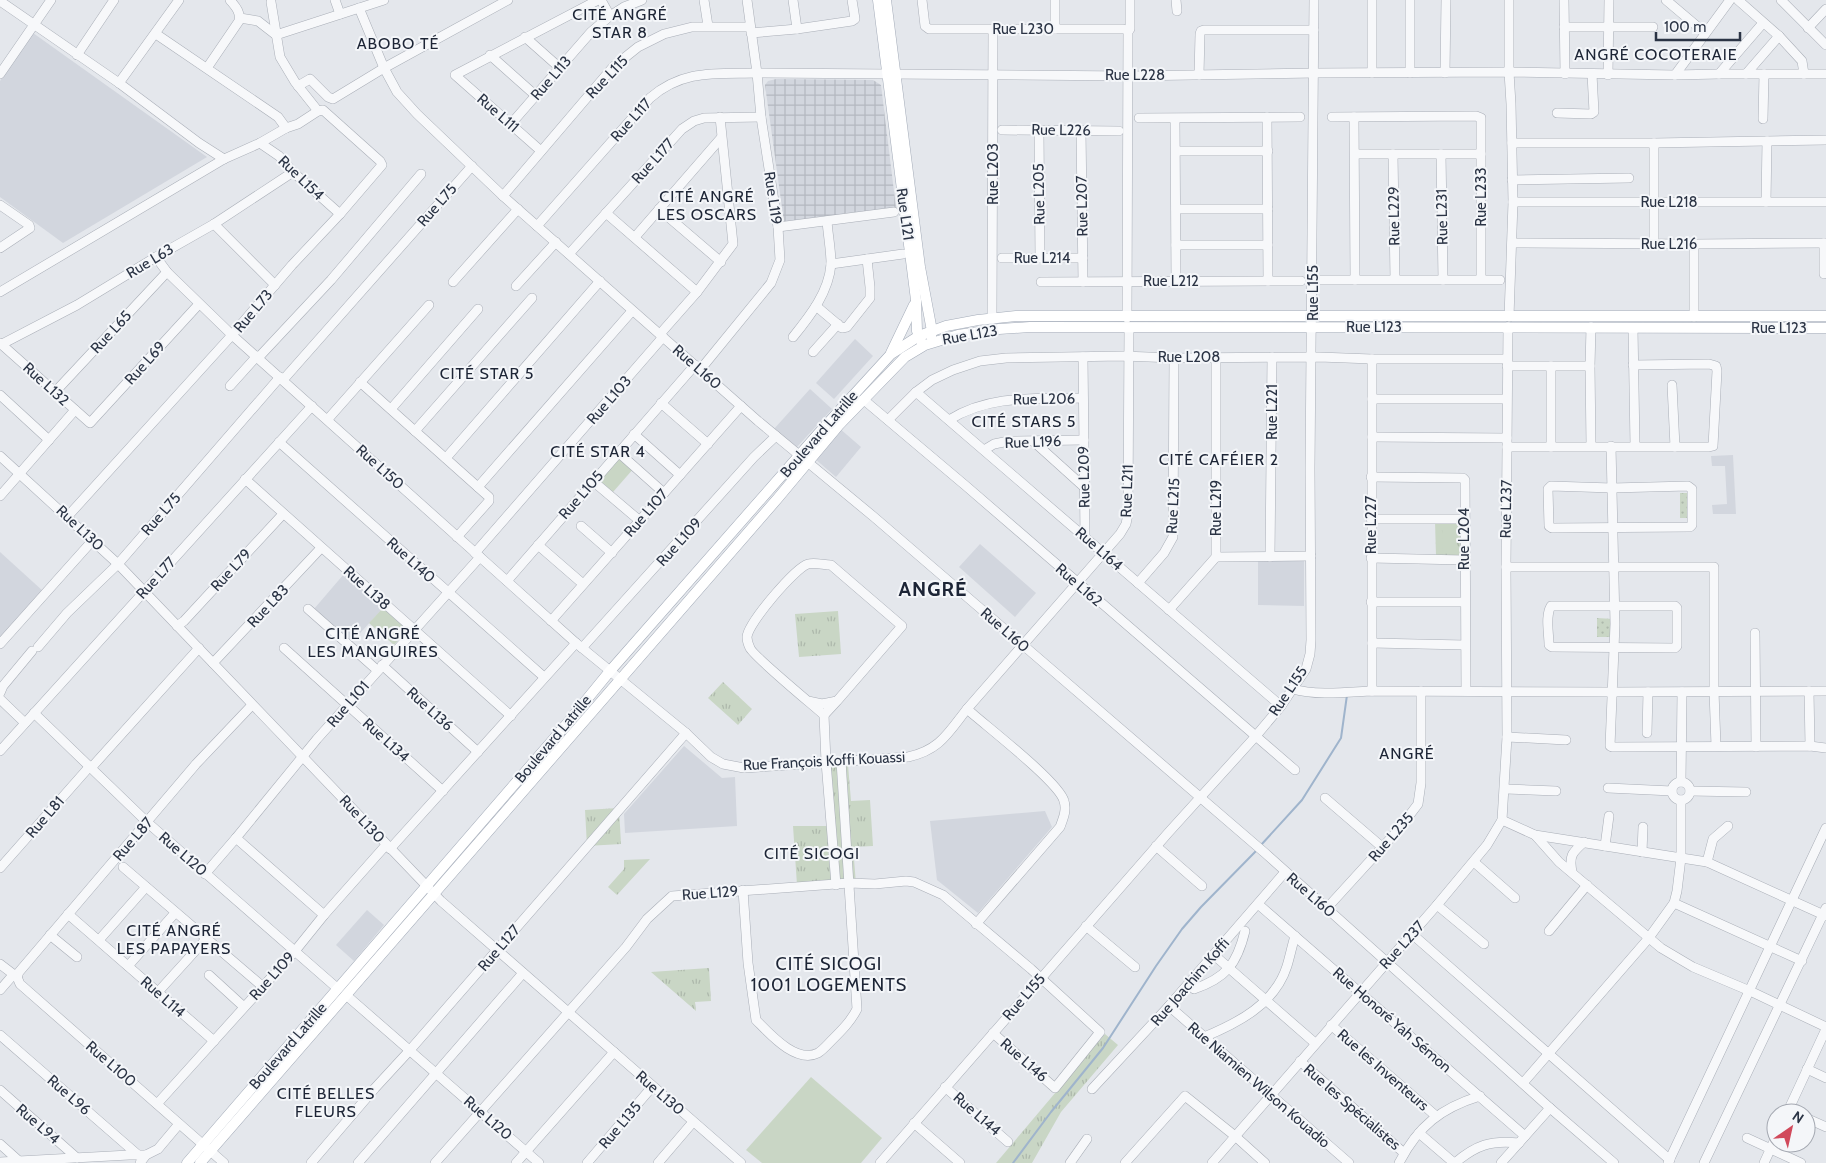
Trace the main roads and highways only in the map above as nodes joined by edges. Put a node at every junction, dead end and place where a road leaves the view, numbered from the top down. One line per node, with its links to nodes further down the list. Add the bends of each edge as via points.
1 (878, 0): 3 (main road, Rue L121)
2 (886, 0): 3 (main road)
3 (891, 75): 4 (main road, Rue L121); 9 (main road)
4 (916, 300): 10 (main road, Rue L121); 11 (main road)
5 (1826, 316): 6 (main road, Rue L123)
6 (1509, 322): 7 (main road, Rue L123, via 1313,327); 7 (main road, Rue L123, via 1312,316); 8 (main road, Rue L123, via 1633,328)
7 (1128, 323): 9 (main road, Rue L123, via 1016,316); 10 (main road, Rue L123, via 999,329)
8 (1826, 328)
9 (932, 331): 10 (main road, Boulevard Latrille)
10 (922, 341): 11 (main road, Boulevard Latrille); 12 (main road, Boulevard Latrille)
11 (891, 354): 12 (main road, Boulevard Latrille)
12 (804, 459): 13 (main road, Boulevard Latrille, via 621,679 346,995); 13 (main road, Boulevard Latrille, via 610,671 337,988)
13 (206, 1148): 14 (main road, Boulevard Latrille); 15 (main road, Boulevard Latrille)
14 (187, 1163)
15 (200, 1163)

